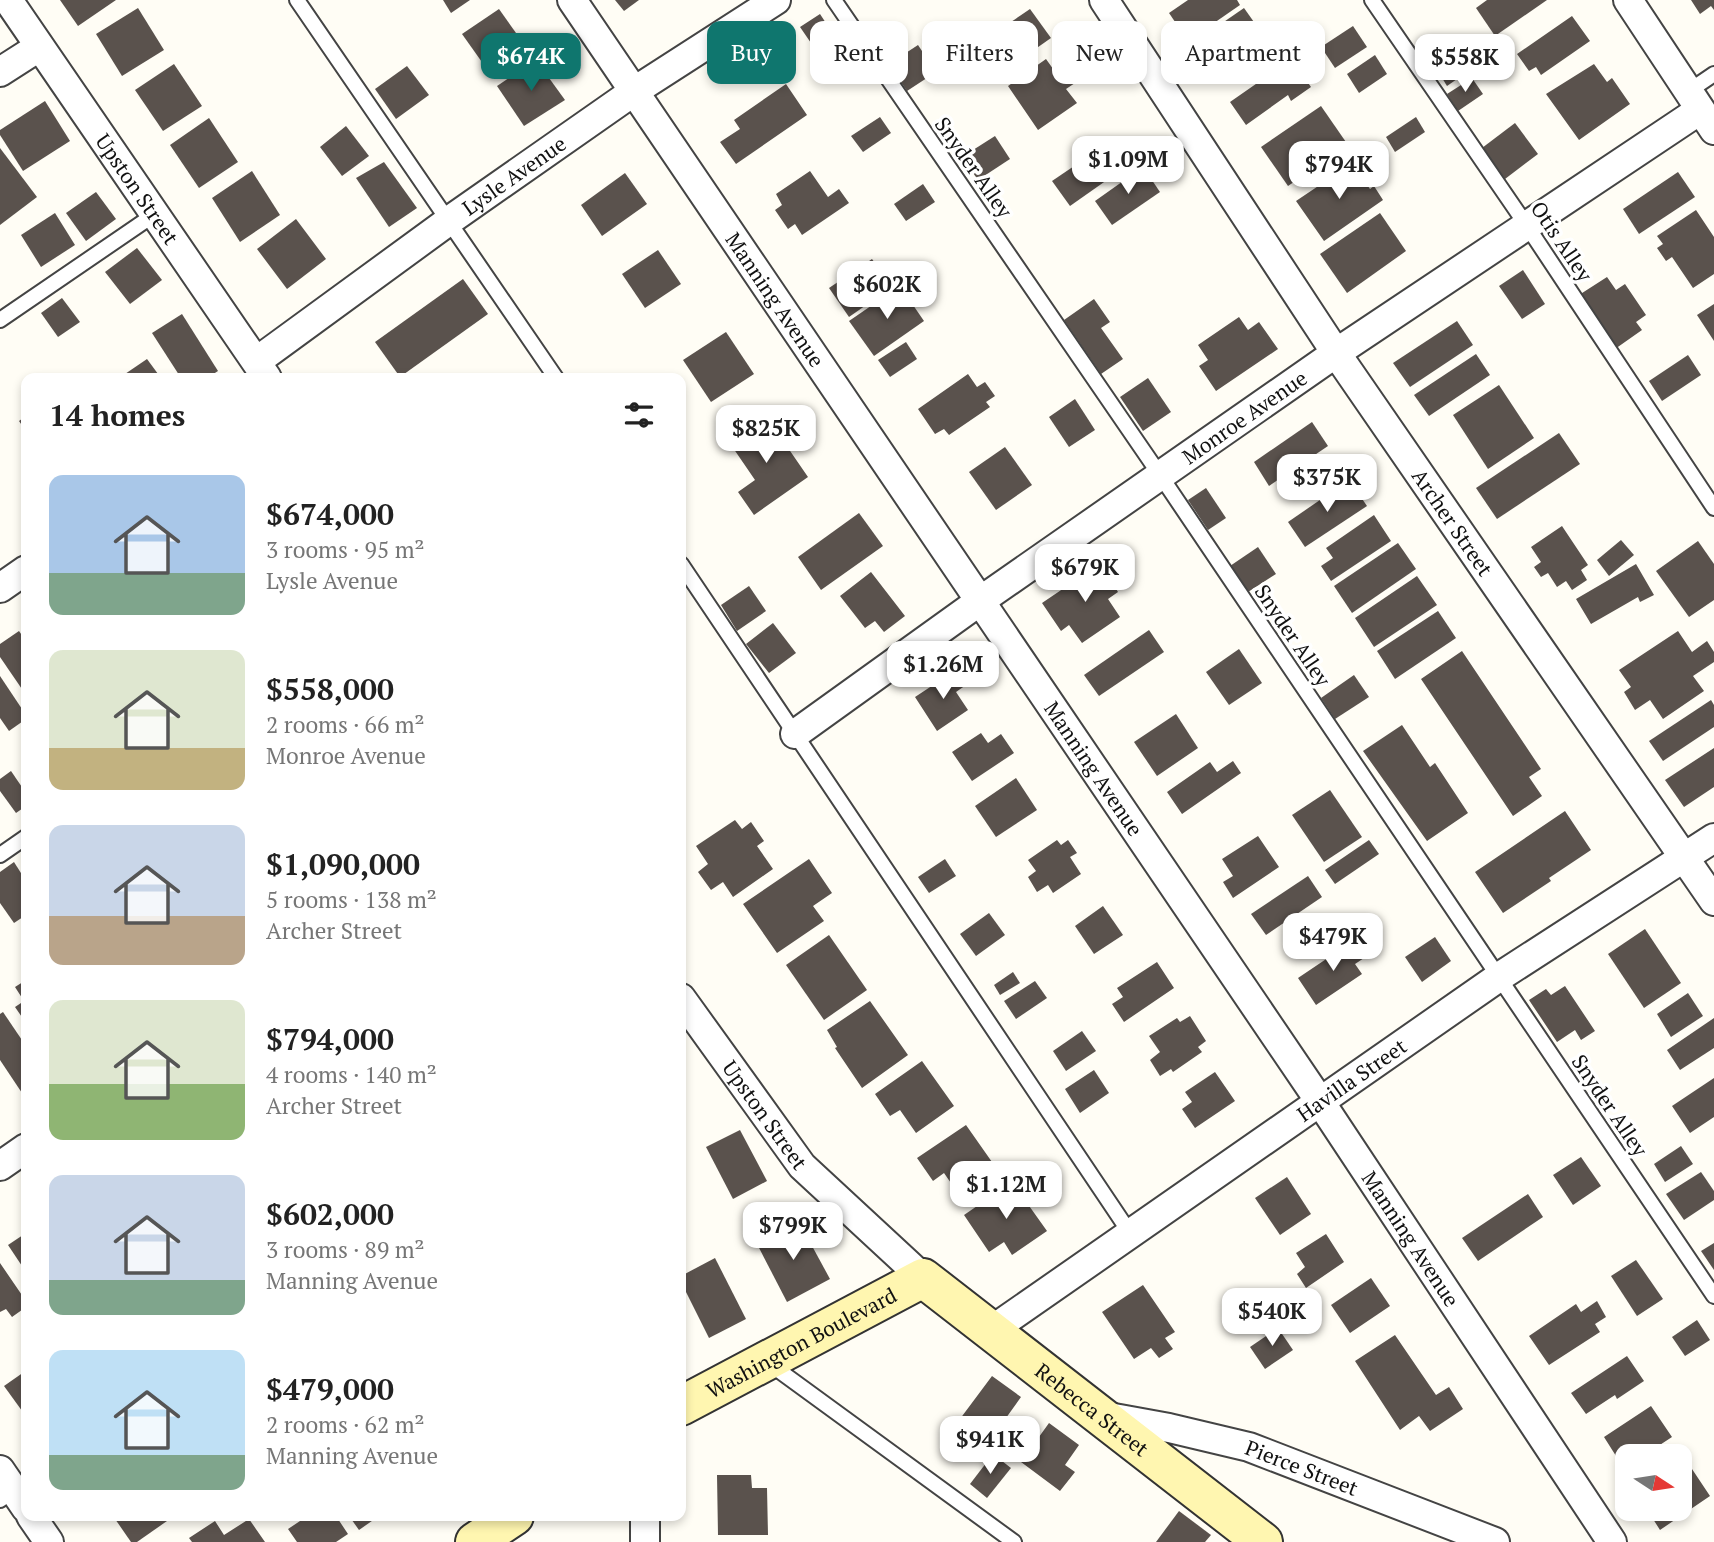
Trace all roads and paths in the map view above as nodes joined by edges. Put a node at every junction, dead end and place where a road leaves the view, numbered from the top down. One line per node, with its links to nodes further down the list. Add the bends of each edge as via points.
1 (8, 0): 9 (street, Upston Street)
2 (297, 0): 15 (lane)
3 (572, 0): 12 (street, Manning Avenue)
4 (776, 0): 12 (street, Lysle Avenue)
5 (834, 0): 21 (lane, Snyder Alley)
6 (1104, 0): 18 (street, Archer Street)
7 (1372, 0): 16 (lane, Otis Alley)
8 (1628, 0): 13 (street)
9 (39, 47): 10 (street); 14 (street, Upston Street)
10 (0, 72)
11 (1714, 74): 13 (lane, Monroe Avenue)
12 (633, 92): 15 (street, Lysle Avenue); 26 (street, Manning Avenue)
13 (1701, 110): 16 (street, Monroe Avenue)
14 (155, 214): 17 (lane); 19 (street, Upston Street)
15 (450, 220): 19 (street, Lysle Avenue); 20 (lane)
16 (1527, 226): 18 (street, Monroe Avenue); 22 (lane, Otis Alley)
17 (0, 320)
18 (1336, 354): 21 (street, Monroe Avenue); 31 (street, Archer Street)
19 (262, 369)
20 (553, 373)
21 (1160, 475): 26 (street, Monroe Avenue); 33 (lane, Snyder Alley)
22 (1714, 508)
23 (686, 571): 27 (lane)
24 (21, 573): 25 (street)
25 (0, 588)
26 (980, 601): 27 (street, Monroe Avenue); 35 (street, Manning Avenue)
27 (795, 734): 38 (lane)
28 (1714, 838): 31 (street, Havilla Street)
29 (21, 840): 30 (lane)
30 (0, 855)
31 (1685, 859): 32 (street, Archer Street); 33 (street, Havilla Street)
32 (1714, 901)
33 (1499, 977): 35 (street, Havilla Street); 40 (lane, Snyder Alley)
34 (686, 1005): 39 (street, Upston Street, via 802,1166)
35 (1319, 1100): 38 (street, Havilla Street); 54 (street, Manning Avenue)
36 (21, 1151): 37 (street)
37 (0, 1166)
38 (1130, 1233): 41 (street, Havilla Street)
39 (923, 1278): 41 (street, Rebecca Street); 42 (street, Washington Boulevard)
40 (1714, 1296)
41 (992, 1330): 44 (street, Rebecca Street)
42 (766, 1362): 43 (street, Washington Boulevard); 51 (lane)
43 (686, 1403)
44 (1103, 1416): 52 (street, Rebecca Street); 53 (street, Pierce Street, via 1249,1447)
45 (34, 1521): 48 (street)
46 (506, 1521): 49 (street)
47 (645, 1521): 50 (street)
48 (49, 1542)
49 (475, 1542)
50 (645, 1542)
51 (1014, 1542)
52 (1263, 1542)
53 (1495, 1542)
54 (1612, 1542)

